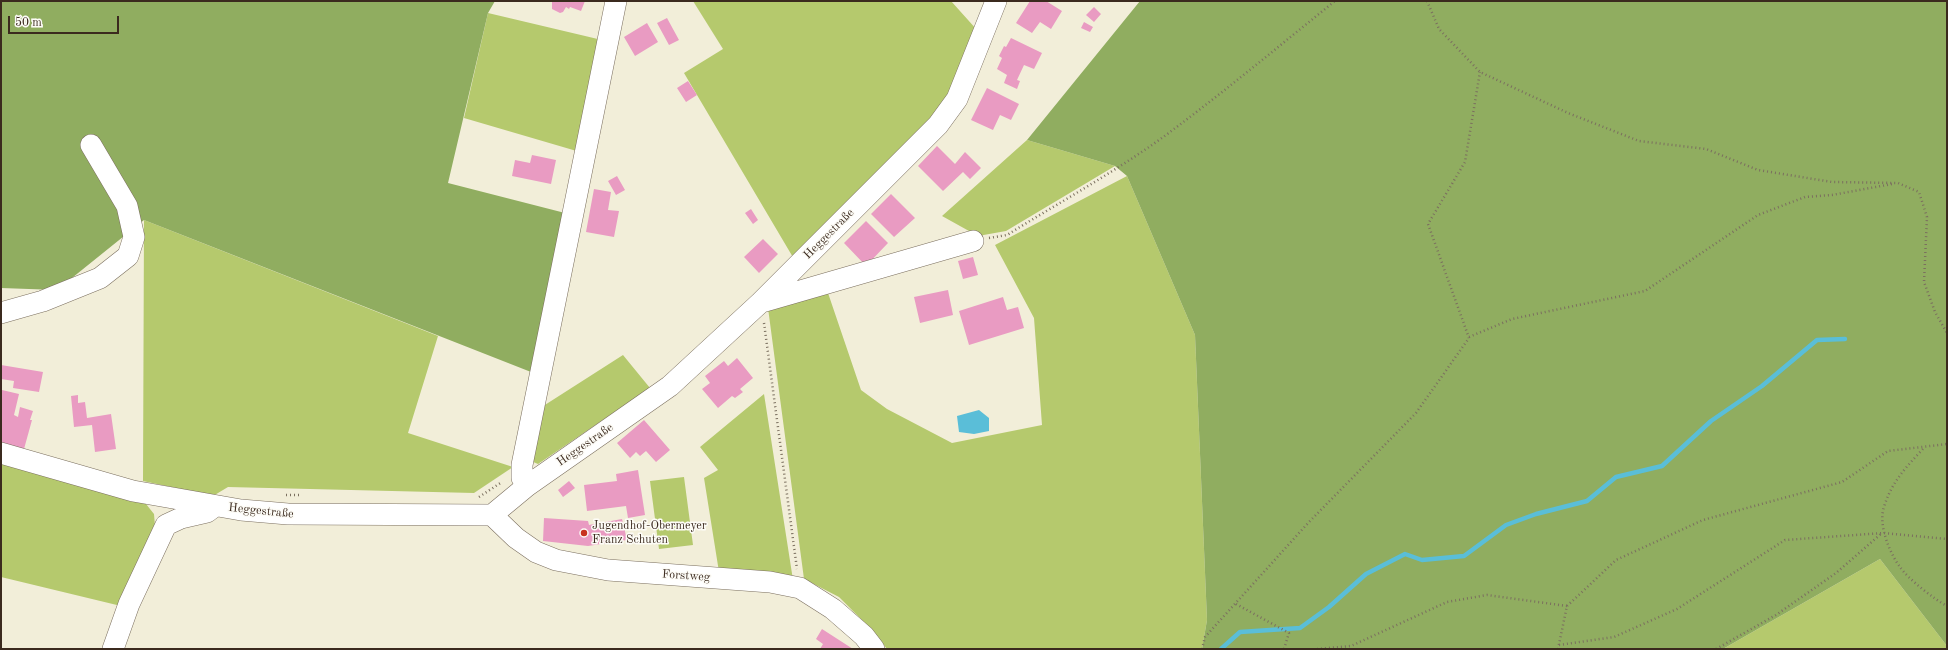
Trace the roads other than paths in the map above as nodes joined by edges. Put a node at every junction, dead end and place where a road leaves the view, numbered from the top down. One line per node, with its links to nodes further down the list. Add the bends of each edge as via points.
1 (616, 1): 8 (street, via 522,465 522,478)
2 (996, 1): 5 (street, Heggestraße, via 957,99 938,125)
3 (91, 146): 6 (street, via 127,206 134,237 128,256 100,278 43,301)
4 (973, 241): 5 (street)
5 (761, 302): 8 (street, Heggestraße, via 670,386)
6 (1, 313)
7 (1, 453): 9 (street, Heggestraße)
8 (526, 486): 11 (street, Heggestraße)
9 (149, 494): 10 (street, Heggestraße); 12 (street, via 161,510)
10 (215, 506): 11 (street, Heggestraße, via 288,514); 12 (street, via 207,512 181,518)
11 (492, 515): 14 (street, Forstweg, via 516,538 556,560 608,570 770,582 800,588 833,609 864,636)
12 (166, 525): 13 (street, via 129,604)
13 (113, 649)
14 (874, 649)

